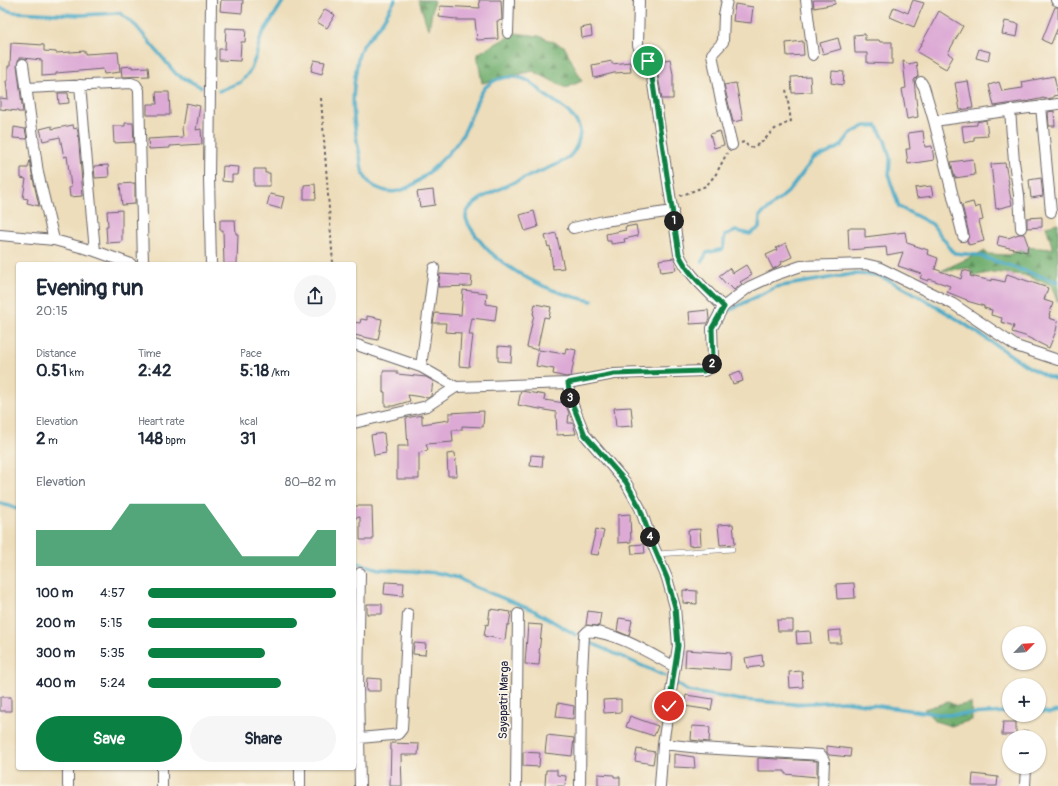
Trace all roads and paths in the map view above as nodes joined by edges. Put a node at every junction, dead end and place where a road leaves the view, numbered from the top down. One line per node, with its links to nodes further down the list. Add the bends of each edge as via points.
1 (211, 0): 28 (street)
2 (510, 0): 6 (street)
3 (639, 0): 18 (street, via 638,45 650,65)
4 (727, 0): 17 (street, via 723,42 712,54)
5 (806, 0): 7 (street)
6 (508, 33)
7 (813, 55)
8 (23, 64): 11 (street)
9 (921, 82): 16 (street)
10 (80, 85): 11 (street); 25 (street); 27 (street, via 131,83 139,90)
11 (26, 88): 24 (street, via 38,173)
12 (321, 98): 29 (path)
13 (1058, 104): 14 (street)
14 (1041, 106): 15 (street); 19 (street)
15 (1010, 110): 16 (street); 21 (street)
16 (934, 121): 23 (street)
17 (732, 145)
18 (673, 211): 20 (street); 31 (street, via 679,254 683,263)
19 (1051, 212)
20 (573, 228)
21 (1021, 228)
22 (0, 235): 24 (street)
23 (963, 236)
24 (54, 240): 25 (street)
25 (95, 251): 26 (street)
26 (125, 262)
27 (143, 262)
28 (211, 262)
29 (333, 262)
30 (434, 268): 34 (street)
31 (724, 307): 33 (street, via 749,287 801,266 865,264 878,267 953,304 1016,346); 35 (street, via 712,328 711,368 704,371 614,374)
32 (356, 345): 34 (street)
33 (1058, 360)
34 (421, 368): 36 (street)
35 (568, 383): 36 (street); 39 (street, via 570,398 585,435 626,482 640,508)
36 (456, 386): 37 (street, via 427,406)
37 (356, 423)
38 (732, 549): 39 (lane)
39 (657, 554): 43 (street, via 675,607 678,646)
40 (360, 574): 44 (street)
41 (408, 614): 44 (street, via 402,729 398,734)
42 (518, 614): 54 (street, Sayapatri Marga)
43 (675, 667): 45 (street); 55 (street, via 636,646 598,632 588,631 584,635)
44 (360, 738): 53 (street)
45 (663, 744): 56 (street); 57 (street, via 821,755 824,760)
46 (68, 770): 50 (street)
47 (162, 770): 51 (street)
48 (300, 770): 52 (street)
49 (1026, 774): 58 (street)
50 (68, 786)
51 (162, 786)
52 (300, 786)
53 (360, 786)
54 (516, 786)
55 (580, 786)
56 (660, 786)
57 (823, 786)
58 (1025, 786)

